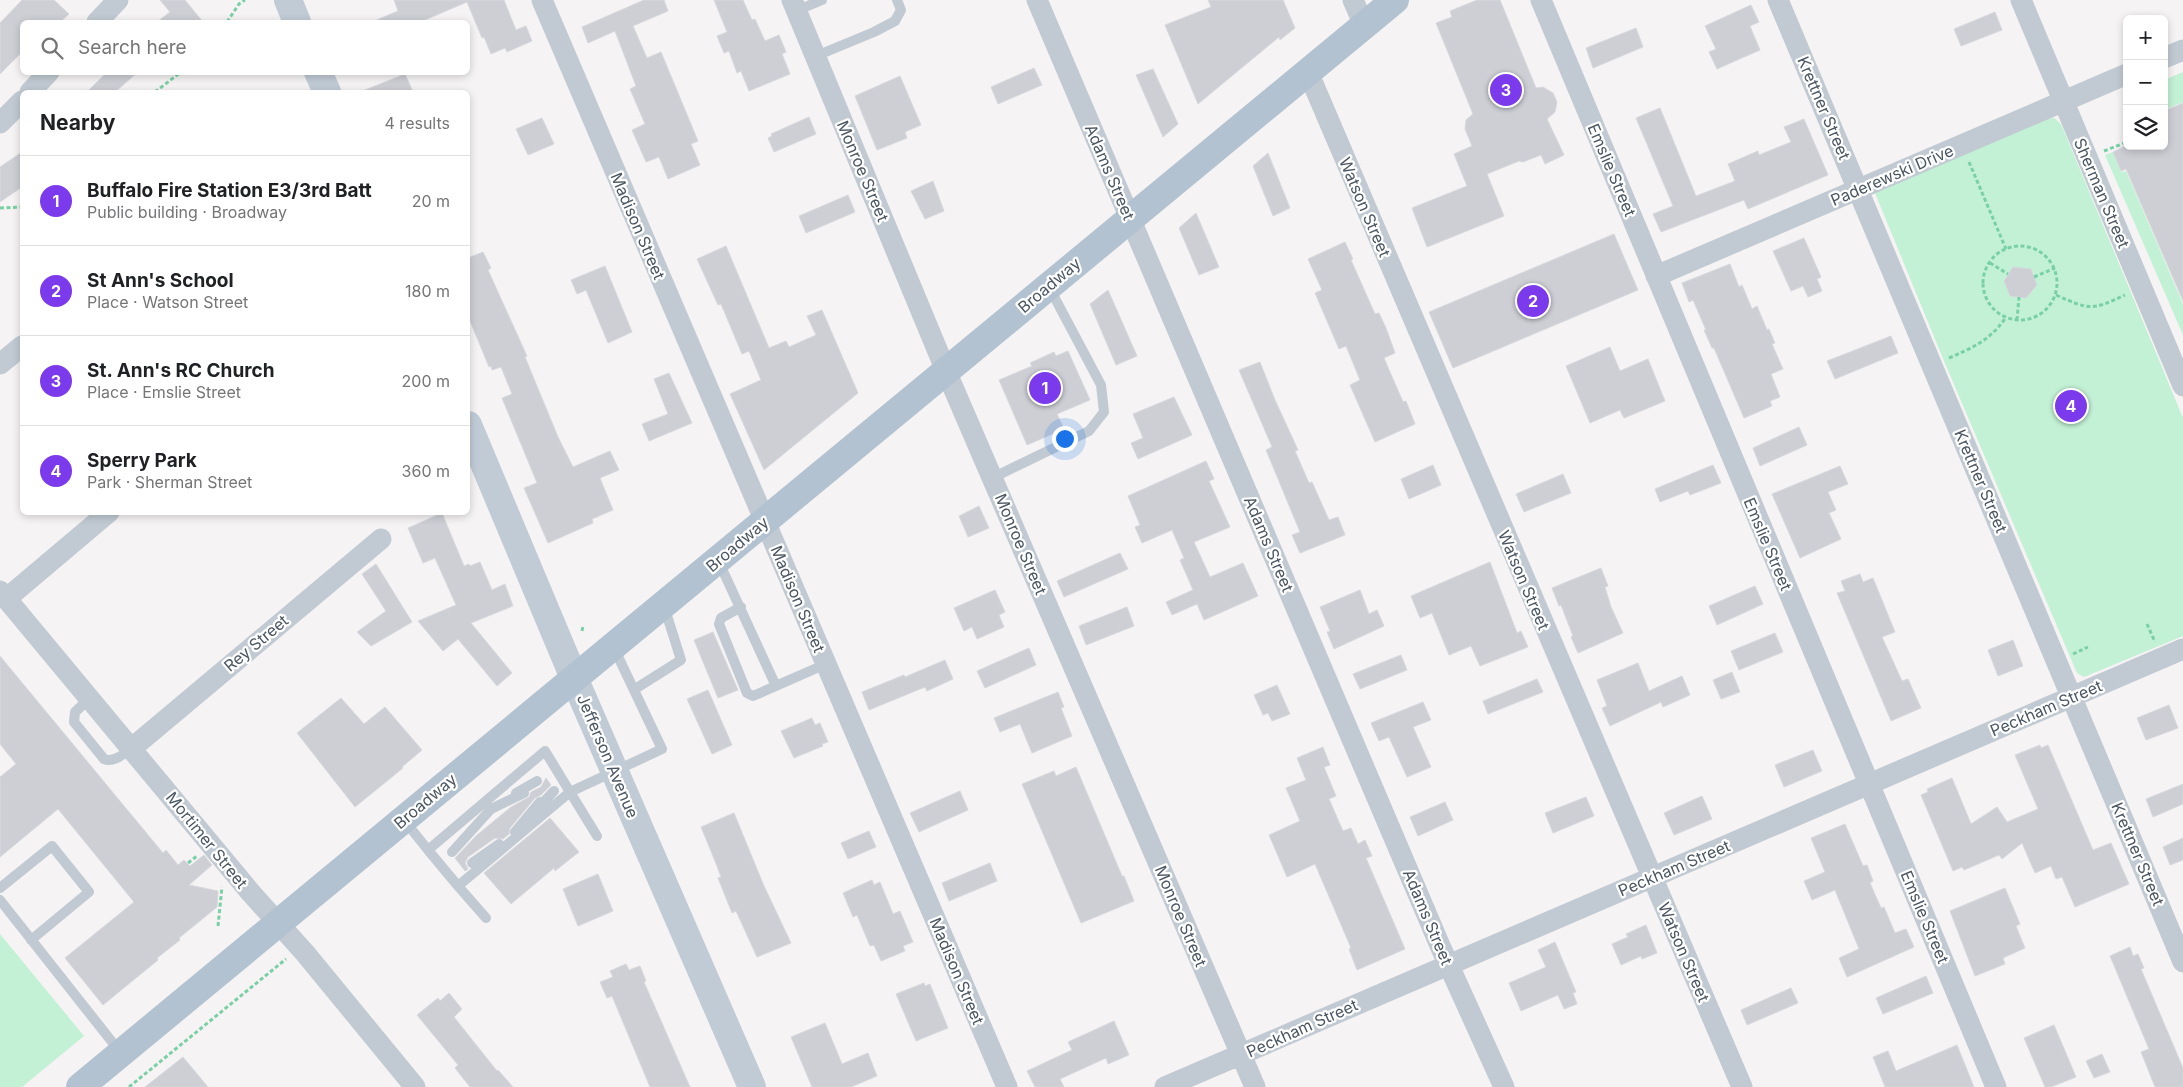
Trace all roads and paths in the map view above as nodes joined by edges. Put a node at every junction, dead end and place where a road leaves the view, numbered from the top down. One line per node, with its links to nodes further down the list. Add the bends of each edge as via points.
1 (118, 0): 14 (street)
2 (245, 0): 15 (path)
3 (288, 0): 16 (street)
4 (542, 0): 57 (street, Madison Street)
5 (822, 0): 13 (lane)
6 (897, 0): 19 (lane, via 901,10 895,21)
7 (1037, 0): 36 (street, Adams Street)
8 (1354, 0): 17 (street)
9 (1395, 0): 17 (main road, Broadway)
10 (1541, 0): 41 (street, Emslie Street)
11 (1778, 0): 33 (street, Krettner Street)
12 (2021, 0): 29 (street, Sherman Street)
13 (794, 5): 19 (street, Monroe Street)
14 (99, 20)
15 (228, 20)
16 (296, 20)
17 (1364, 25): 21 (main road, Broadway)
18 (2183, 50): 20 (street)
19 (816, 56): 52 (street, Monroe Street)
20 (2168, 56)
21 (1308, 72): 36 (main road, Broadway); 96 (street, Watson Street)
22 (46, 75): 26 (street)
23 (178, 75): 27 (path)
24 (319, 75): 28 (street)
25 (2123, 76): 29 (street, Paderewski Drive)
26 (32, 90)
27 (158, 90)
28 (326, 90)
29 (2063, 101): 33 (street, Paderewski Drive); 44 (street, Sherman Street)
30 (20, 102): 31 (street)
31 (0, 124)
32 (1966, 155): 37 (path)
33 (1858, 189): 41 (street, Paderewski Drive); 51 (street, Krettner Street)
34 (20, 206): 35 (path)
35 (0, 208)
36 (1129, 219): 43 (main road, Broadway); 107 (street, Adams Street)
37 (2006, 249): 38 (path); 39 (path, via 2018,246 2037,250 2048,257)
38 (1989, 262): 40 (path); 47 (path, via 1984,291 1989,304)
39 (2054, 268): 42 (path); 45 (path, via 2058,284)
40 (2008, 274)
41 (1656, 276): 77 (street, Emslie Street)
42 (2034, 277)
43 (1049, 286): 52 (main road, Broadway); 55 (lane, via 1101,385 1104,412 1089,431)
44 (2142, 288): 45 (path, via 2089,308); 53 (street, Sherman Street)
45 (2056, 295): 48 (path, via 2040,315)
46 (2019, 297): 48 (path)
47 (2006, 317): 48 (path); 51 (path, via 1979,345)
48 (2017, 320)
49 (20, 348): 50 (street)
50 (0, 364)
51 (1932, 365): 73 (street, Krettner Street)
52 (946, 371): 55 (street, Monroe Street); 57 (main road, Broadway)
53 (2183, 386)
54 (470, 430): 70 (street, Jefferson Avenue)
55 (992, 478): 109 (street, Monroe Street)
56 (105, 515): 60 (street)
57 (764, 521): 59 (main road, Broadway); 69 (street, Madison Street)
58 (381, 539): 74 (street, Rey Street)
59 (718, 560): 61 (main road, Broadway); 62 (lane)
60 (3, 595): 74 (street, Mortimer Street)
61 (663, 604): 67 (main road, Broadway); 72 (lane, via 681,660)
62 (741, 608): 71 (lane); 71 (lane, via 721,618 719,624 747,693 753,696)
63 (2147, 624): 66 (path)
64 (583, 626): 65 (path)
65 (582, 631)
66 (2155, 642)
67 (613, 646): 70 (main road, Broadway); 72 (lane)
68 (2183, 649): 73 (street, Peckham Street)
69 (826, 664): 71 (lane); 114 (street, Madison Street)
70 (574, 678): 75 (street, Jefferson Avenue); 85 (main road, Broadway)
71 (776, 686)
72 (634, 689): 75 (lane, via 662,749)
73 (2072, 697): 77 (street, Peckham Street); 106 (street, Krettner Street)
74 (132, 748): 102 (street, Mortimer Street)
75 (615, 771): 79 (lane); 113 (street, Jefferson Avenue)
76 (537, 781): 82 (lane)
77 (1869, 784): 96 (street, Peckham Street); 119 (street, Emslie Street)
78 (554, 791): 87 (lane)
79 (570, 792): 82 (lane, via 545,751); 87 (lane); 88 (lane)
80 (524, 793): 82 (lane)
81 (540, 802): 87 (lane)
82 (488, 806): 83 (lane); 86 (lane); 89 (lane); 90 (lane); 92 (lane)
83 (506, 807)
84 (525, 815): 87 (lane)
85 (404, 819): 90 (lane); 102 (main road, Broadway)
86 (487, 823)
87 (513, 833): 91 (lane); 95 (lane); 97 (lane)
88 (597, 836)
89 (468, 840)
90 (428, 850): 97 (lane)
91 (485, 850)
92 (452, 852)
93 (197, 856): 94 (path)
94 (188, 863)
95 (472, 863)
96 (1652, 878): 107 (street, Peckham Street); 118 (street, Watson Street)
97 (458, 886): 101 (lane)
98 (222, 887): 103 (path)
99 (0, 888): 104 (lane, via 52,846 89,892)
100 (0, 900): 104 (lane)
101 (486, 918)
102 (278, 923): 108 (main road, Broadway); 112 (street, Mortimer Street)
103 (218, 926)
104 (31, 940): 108 (lane)
105 (286, 959): 111 (path)
106 (2183, 962)
107 (1448, 964): 109 (street, Peckham Street); 117 (street, Adams Street)
108 (121, 1053): 110 (main road, Broadway)
109 (1241, 1054): 115 (street, Peckham Street); 116 (street, Monroe Street)
110 (80, 1087)
111 (130, 1087)
112 (415, 1087)
113 (752, 1087)
114 (1007, 1087)
115 (1165, 1087)
116 (1255, 1087)
117 (1504, 1087)
118 (1742, 1087)
119 (1996, 1087)

